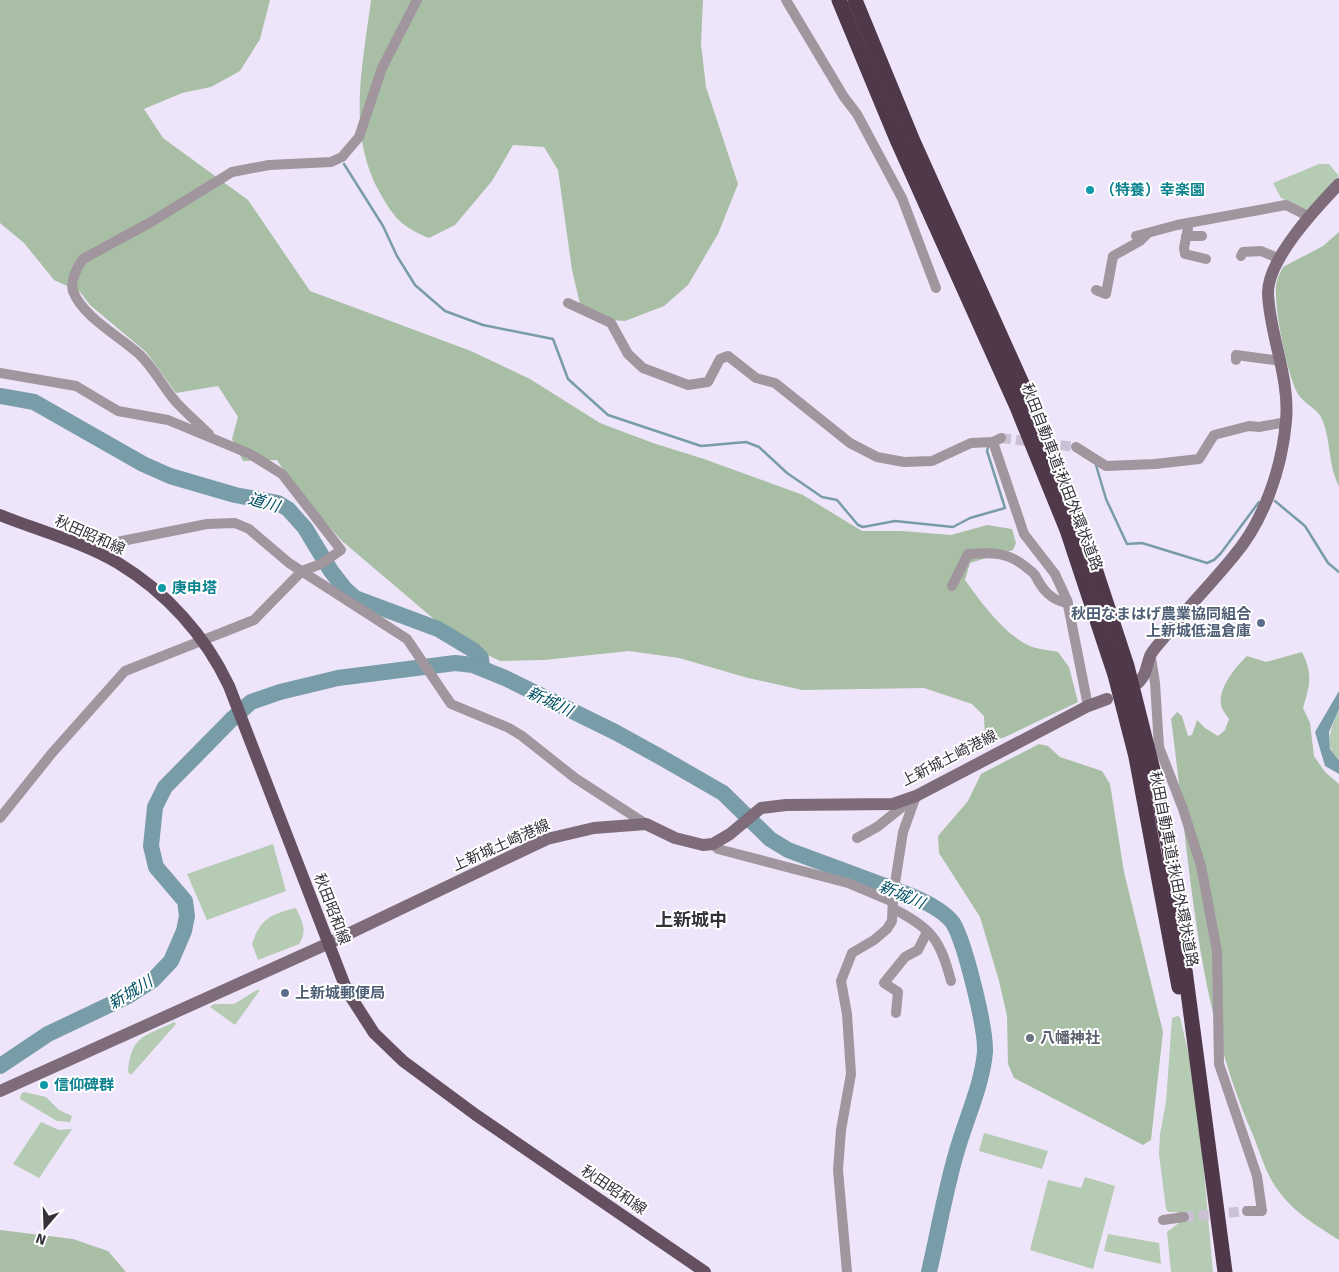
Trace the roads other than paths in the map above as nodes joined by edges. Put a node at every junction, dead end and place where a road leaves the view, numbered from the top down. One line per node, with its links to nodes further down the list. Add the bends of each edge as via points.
1 (417, 0): 24 (street, via 382,68 359,137 342,157 331,162 269,165 232,172 83,259 78,265 72,284 82,304 140,355 176,402)
2 (786, 0): 17 (street, via 857,114 902,198)
3 (835, 0): 6 (highway)
4 (839, 0): 6 (highway, 秋田自動車道;秋田外環状道路)
5 (855, 0): 47 (highway, 秋田自動車道;秋田外環状道路, via 913,141 1029,399 1086,541 1127,666 1169,849)
6 (865, 63): 47 (highway, 秋田自動車道;秋田外環状道路, via 1017,407 1067,530 1115,675 1147,812)
7 (1339, 184): 8 (main road)
8 (1310, 217): 9 (street, via 1286,205); 16 (main road)
9 (1189, 223): 10 (street); 12 (street)
10 (1148, 232): 11 (street); 18 (street, via 1140,241 1113,256 1106,294)
11 (1136, 236)
12 (1186, 236): 13 (street); 15 (street, via 1185,254)
13 (1202, 236)
14 (1241, 256): 16 (street, via 1243,252 1261,251)
15 (1206, 259)
16 (1280, 259): 21 (main road, via 1274,268 1268,292)
17 (936, 288)
18 (1096, 290)
19 (568, 304): 30 (street, via 611,323 628,354 643,368 688,385 708,382 720,359 728,356 756,378 775,383 850,443 877,457 904,462 932,461 971,443 997,440 1024,534 1056,574)
20 (1236, 360): 21 (street, via 1236,355)
21 (1281, 361): 23 (main road, via 1286,386)
22 (0, 372): 24 (street, via 76,386 118,411 168,420)
23 (1286, 422): 25 (street, via 1249,426 1214,435 1199,459 1106,466); 32 (main road, via 1275,476 1258,518 1234,556 1186,609)
24 (213, 438): 28 (street, via 250,454 282,474 341,550 321,564)
25 (1076, 447)
26 (0, 515): 27 (main road, 秋田昭和線)
27 (88, 550): 28 (street, via 102,544 207,524 235,523 249,529); 31 (main road, 秋田昭和線, via 117,562 162,596 186,618)
28 (302, 571): 31 (street, via 254,620); 38 (street, via 407,639 451,704 522,736 575,778)
29 (952, 586): 30 (street, via 968,554 992,552 1015,558 1034,574 1038,584 1057,602)
30 (1068, 603): 35 (street)
31 (202, 640): 37 (street, via 125,670); 43 (main road, 秋田昭和線, via 218,662 236,703)
32 (1150, 656): 33 (main road, via 1144,677); 48 (street, via 1159,747 1201,866 1216,951 1219,1064 1257,1176 1262,1211)
33 (1138, 683)
34 (1107, 699): 35 (main road, 上新城土崎港線)
35 (1088, 706): 36 (main road, 上新城土崎港線)
36 (916, 796): 39 (street, via 877,827); 40 (main road, 上新城土崎港線, via 892,804 761,808); 41 (street, via 903,832)
37 (0, 818)
38 (646, 824): 40 (main road, 上新城土崎港線, via 692,844); 43 (main road, 上新城土崎港線, via 594,828 547,839)
39 (857, 838)
40 (713, 844): 41 (street, via 718,849 848,883)
41 (893, 902): 42 (street); 52 (street, via 892,921 887,929 852,953 842,981 851,1074 838,1170)
42 (927, 932): 44 (street, via 940,944); 45 (street, via 918,950 905,957 884,983 898,992)
43 (327, 944): 46 (main road, 上新城土崎港線); 51 (main road, 秋田昭和線, via 347,991 364,1020 402,1060)
44 (951, 980)
45 (896, 1013)
46 (0, 1091)
47 (1203, 1108): 53 (highway, 秋田自動車道;秋田外環状道路)
48 (1247, 1211)
49 (1184, 1217): 50 (street)
50 (1163, 1220)
51 (704, 1272)
52 (847, 1272)
53 (1225, 1272)

